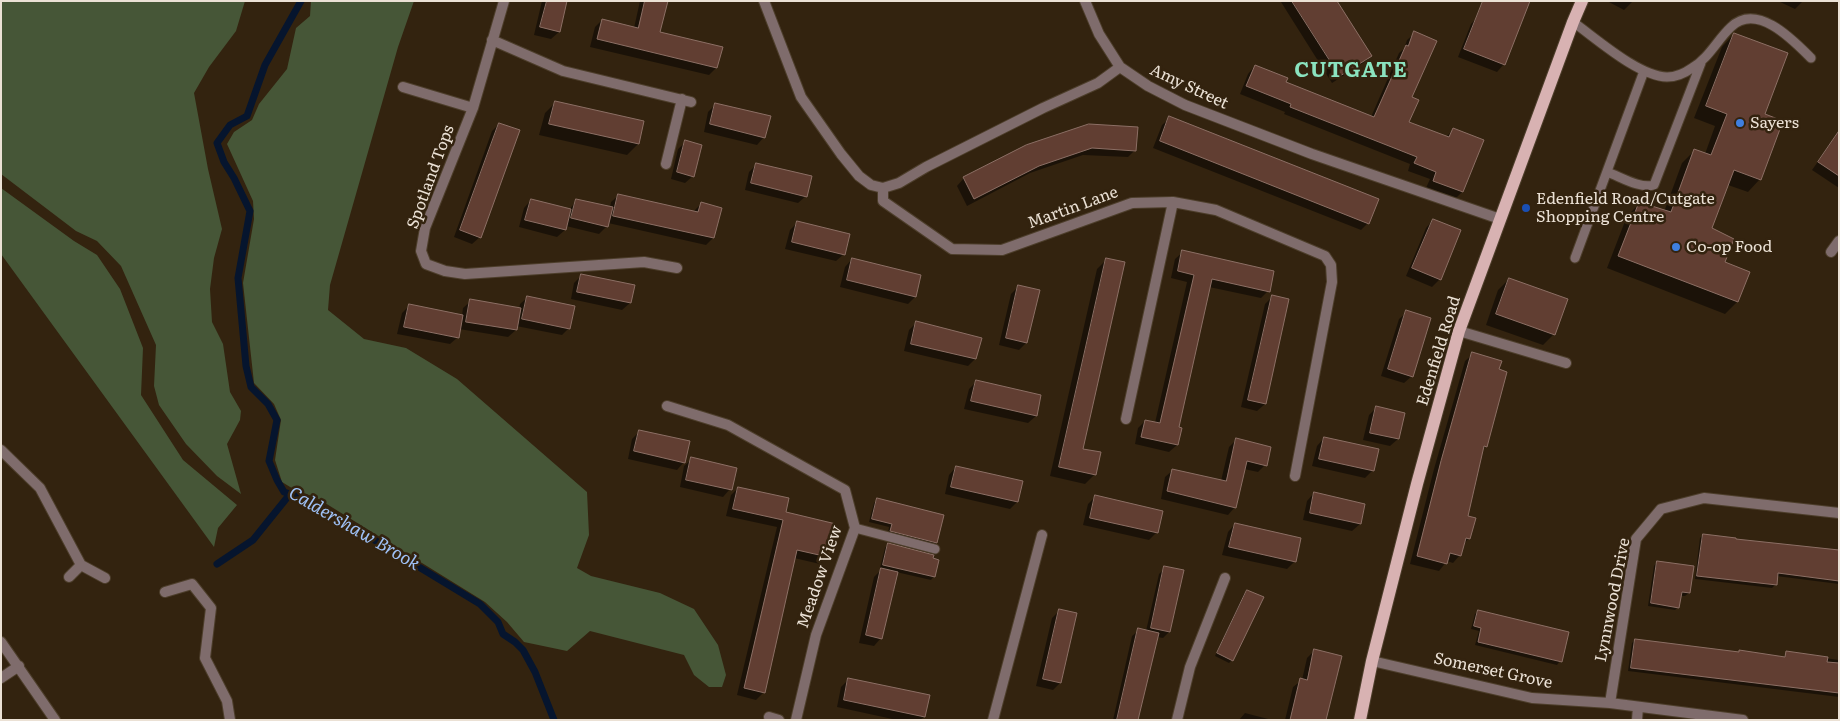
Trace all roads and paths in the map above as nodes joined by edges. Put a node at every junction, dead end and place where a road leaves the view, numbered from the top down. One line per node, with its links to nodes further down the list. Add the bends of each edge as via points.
1 (504, 1): 6 (street, Spotland Tops)
2 (764, 1): 15 (street, via 801,97 859,176)
3 (1086, 1): 9 (street, via 1099,34)
4 (1582, 1): 5 (main road, Edenfield Road)
5 (1573, 22): 10 (lane); 17 (main road, Edenfield Road)
6 (492, 40): 12 (street, Spotland Tops); 13 (street, via 563,71 687,100)
7 (1811, 58): 8 (lane, via 1765,21 1746,19 1732,26)
8 (1701, 63): 10 (lane, via 1684,73 1667,77); 14 (lane, via 1654,185 1640,185)
9 (1120, 67): 15 (street, via 1098,83 899,183); 17 (street, Amy Street, via 1186,105 1312,154)
10 (1644, 70): 14 (lane)
11 (403, 87): 12 (street)
12 (473, 108): 21 (street, Spotland Tops, via 425,228 421,252 426,264 465,274 644,262)
13 (666, 164)
14 (1607, 172): 20 (lane)
15 (883, 188): 16 (street, Martin Lane, via 883,201 952,249 1002,250 1132,203)
16 (1173, 202): 25 (street); 27 (street, Martin Lane, via 1216,210 1325,256 1331,265 1332,282)
17 (1500, 219): 22 (main road, Edenfield Road)
18 (1839, 241): 19 (street)
19 (1831, 252)
20 (1575, 258)
21 (677, 268)
22 (1459, 331): 23 (street); 38 (main road, Edenfield Road)
23 (1566, 363)
24 (667, 406): 29 (street, Meadow View, via 728,425 845,490)
25 (1126, 419)
26 (1, 450): 32 (street, via 40,488)
27 (1295, 476)
28 (1839, 513): 41 (street, Lynnwood Drive, via 1704,498 1661,509 1636,539)
29 (855, 528): 31 (lane); 48 (street, Meadow View, via 816,635)
30 (1042, 535): 49 (street)
31 (936, 549)
32 (81, 564): 33 (street); 34 (street)
33 (69, 577)
34 (105, 578)
35 (1225, 578): 50 (street, via 1190,667)
36 (165, 592): 46 (street, via 192,584 211,608 205,658 227,701)
37 (1, 642): 39 (street)
38 (1372, 661): 41 (street, Somerset Grove, via 1532,698); 51 (main road, Edenfield Road)
39 (19, 666): 40 (street); 45 (street)
40 (1, 678)
41 (1610, 703): 42 (street, Somerset Grove)
42 (1638, 707): 43 (street, Somerset Grove); 52 (street)
43 (1682, 716): 53 (street, Somerset Grove)
44 (769, 717): 47 (street)
45 (55, 720)
46 (230, 720)
47 (779, 720)
48 (796, 720)
49 (993, 720)
50 (1177, 720)
51 (1360, 720)
52 (1636, 720)
53 (1742, 720)

